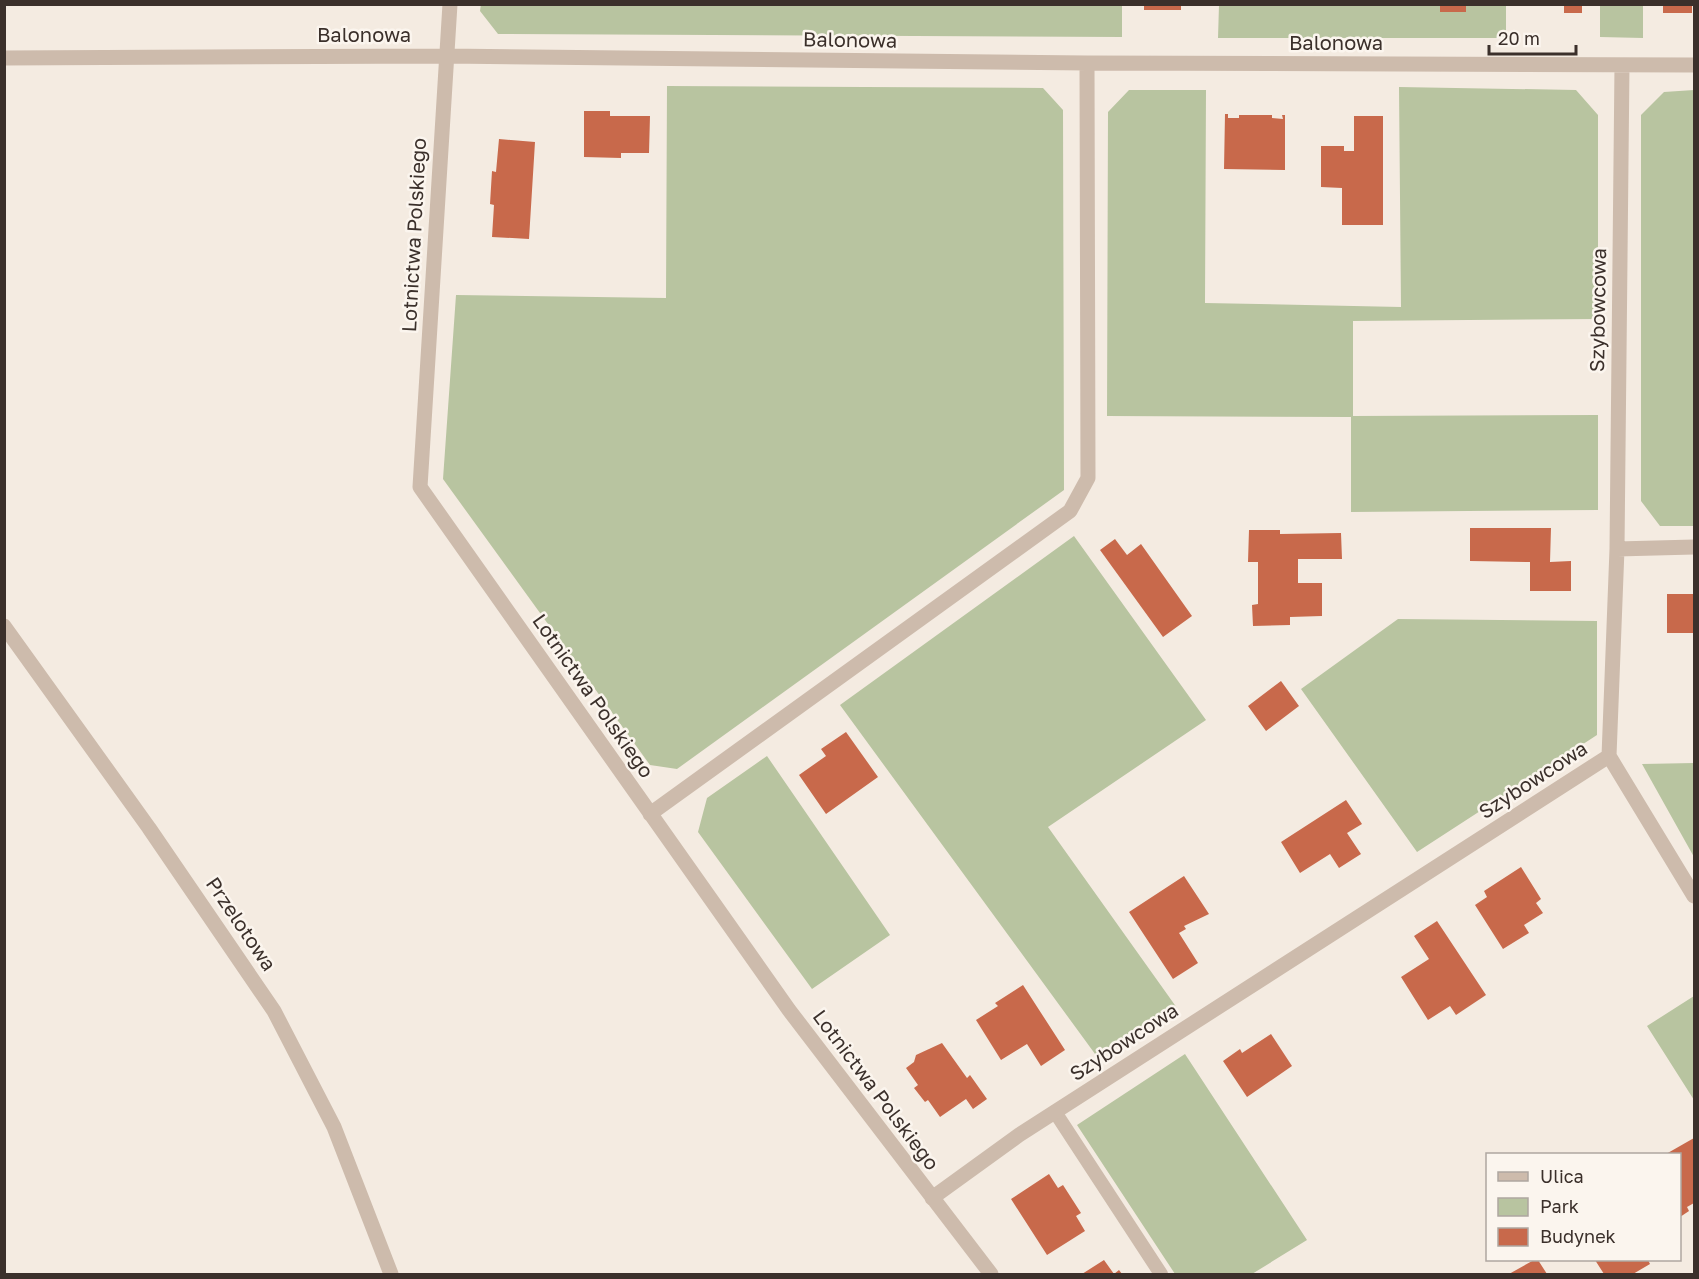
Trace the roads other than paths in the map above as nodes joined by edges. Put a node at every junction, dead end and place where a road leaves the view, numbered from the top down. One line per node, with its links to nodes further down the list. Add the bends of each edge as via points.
1 (450, 4): 2 (street, Lotnictwa Polskiego)
2 (446, 56): 3 (street, Balonowa); 4 (street, Balonowa); 11 (street, Lotnictwa Polskiego, via 420,487)
3 (4, 58)
4 (1087, 63): 5 (street, Balonowa); 11 (street, via 1088,478 1070,511)
5 (1622, 65): 6 (street, Balonowa); 8 (street, Szybowcowa)
6 (1695, 65)
7 (1695, 548): 8 (street)
8 (1617, 549): 10 (street, Szybowcowa)
9 (4, 626): 15 (street, Przelotowa, via 150,828 274,1011 334,1127)
10 (1609, 756): 12 (street); 13 (street, Szybowcowa)
11 (650, 814): 14 (street, Lotnictwa Polskiego, via 789,1010)
12 (1695, 896)
13 (1054, 1112): 14 (street, Szybowcowa); 17 (lane)
14 (933, 1198): 16 (street, Lotnictwa Polskiego)
15 (391, 1275)
16 (991, 1275)
17 (1161, 1275)

